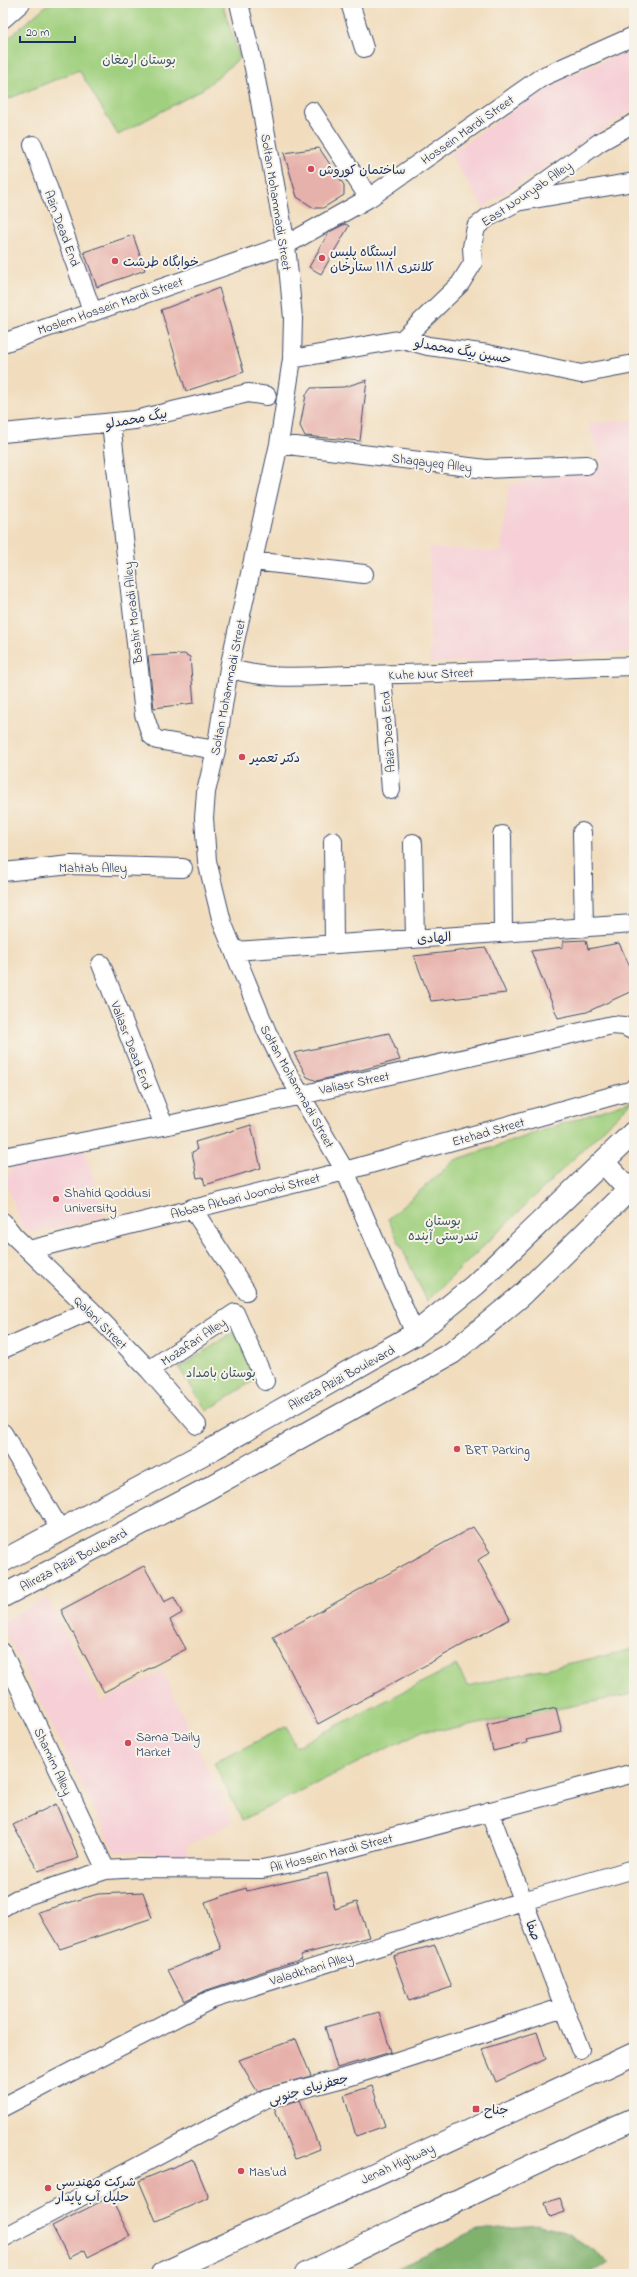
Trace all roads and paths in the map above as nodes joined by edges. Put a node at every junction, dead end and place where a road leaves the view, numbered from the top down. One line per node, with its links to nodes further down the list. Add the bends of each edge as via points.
1 (20, 3): 4 (street)
2 (239, 3): 13 (street, Soltan Mohammadi Street, via 254,68)
3 (350, 3): 6 (street)
4 (3, 19)
5 (634, 36): 11 (street, Hossein Mardi Street, via 542,77)
6 (364, 48)
7 (312, 111): 11 (street)
8 (634, 124): 12 (street, East Nouryab Alley, via 600,142)
9 (33, 145): 14 (street, Azin Dead End)
10 (634, 182): 12 (street)
11 (369, 198): 13 (street, Hossein Mardi Street)
12 (517, 202): 15 (street, East Nouryab Alley, via 476,227 472,247 473,263 460,284)
13 (286, 245): 14 (street, Moslem Hossein Mardi Street); 17 (street, Soltan Mohammadi Street, via 292,318)
14 (92, 311): 16 (street, Moslem Hossein Mardi Street)
15 (403, 339): 17 (street, حسین بیگ محمدلو); 18 (street, حسین بیگ محمدلو, via 428,346 488,354 581,374)
16 (3, 343)
17 (292, 359): 22 (street, Soltan Mohammadi Street)
18 (634, 364)
19 (267, 396): 20 (street, بیگ محمدلو, via 248,393 136,420)
20 (111, 423): 21 (street, بیگ محمدلو); 29 (street, Bashir Moradi Alley, via 144,714 151,735 157,740)
21 (3, 433)
22 (279, 444): 23 (street, Shaqayeq Alley, via 486,469); 24 (street, Soltan Mohammadi Street)
23 (587, 465)
24 (253, 561): 25 (street); 27 (street, Soltan Mohammadi Street)
25 (364, 574)
26 (634, 666): 28 (street, Kuhe Nur Street)
27 (229, 668): 28 (street, Kuhe Nur Street, via 243,673 282,676); 29 (street, Soltan Mohammadi Street)
28 (382, 675): 30 (street, Azizi Dead End)
29 (216, 750): 42 (street, Soltan Mohammadi Street, via 205,799 207,861 222,922)
30 (391, 790)
31 (582, 832): 38 (street)
32 (502, 835): 39 (street)
33 (333, 841): 41 (street)
34 (413, 843): 40 (street)
35 (183, 868): 36 (street, Mahtab Alley, via 71,865)
36 (3, 872)
37 (634, 924): 38 (street, الهادی)
38 (584, 928): 39 (street, الهادی)
39 (503, 933): 40 (street, الهادی)
40 (416, 938): 41 (street, الهادی)
41 (334, 944): 42 (street, الهادی)
42 (234, 951): 46 (street, Soltan Mohammadi Street, via 267,1032)
43 (101, 964): 47 (street, Valiasr Dead End)
44 (634, 1031): 46 (street, Valiasr Street, via 624,1026 612,1025)
45 (632, 1089): 51 (street, Etehad Street)
46 (300, 1094): 47 (street, Valiasr Street); 51 (street, Soltan Mohammadi Street)
47 (164, 1126): 49 (street, Valiasr Street)
48 (634, 1132): 50 (main road, Alireza Azizi Boulevard)
49 (3, 1157)
50 (603, 1162): 52 (main road); 58 (main road, Alireza Azizi Boulevard, via 475,1285)
51 (345, 1171): 53 (street, Abbas Akbari Joonobi Street); 58 (street, Soltan Mohammadi Street)
52 (631, 1187): 60 (main road, Alireza Azizi Boulevard, via 522,1295 471,1338)
53 (192, 1208): 55 (street, Abbas Akbari Joonobi Street); 56 (street)
54 (3, 1222): 55 (street, Qalani Street)
55 (29, 1250): 57 (street, Qalani Street)
56 (246, 1291)
57 (91, 1310): 59 (street); 61 (street, Qalani Street)
58 (416, 1334): 60 (main road); 65 (main road, Alireza Azizi Boulevard, via 267,1419)
59 (3, 1349)
60 (432, 1365): 67 (main road, Alireza Azizi Boulevard, via 209,1488)
61 (149, 1370): 62 (street, Mozafari Alley, via 235,1313); 63 (street, Qalani Street)
62 (265, 1382)
63 (197, 1425)
64 (3, 1433): 65 (street)
65 (61, 1531): 66 (main road, Alireza Azizi Boulevard)
66 (3, 1561)
67 (3, 1596)
68 (3, 1653): 72 (street, Shamim Alley)
69 (634, 1773): 70 (street, Ali Hossein Mardi Street)
70 (489, 1811): 72 (street, Ali Hossein Mardi Street, via 262,1870); 73 (street, صفا)
71 (634, 1869): 73 (street, Valadkhani Alley)
72 (106, 1870): 74 (street, Ali Hossein Mardi Street, via 17,1899)
73 (523, 1901): 75 (street, صفا); 78 (street, Valadkhani Alley, via 210,2000)
74 (3, 1907)
75 (564, 2007): 76 (street, صفا); 80 (street, جعفرنیای جنوبی, via 351,2076 267,2098)
76 (580, 2048)
77 (634, 2054): 81 (main road, Jenah Highway)
78 (3, 2107)
79 (634, 2119): 82 (main road, via 562,2150 489,2188)
80 (3, 2238)
81 (162, 2274)
82 (306, 2274)

